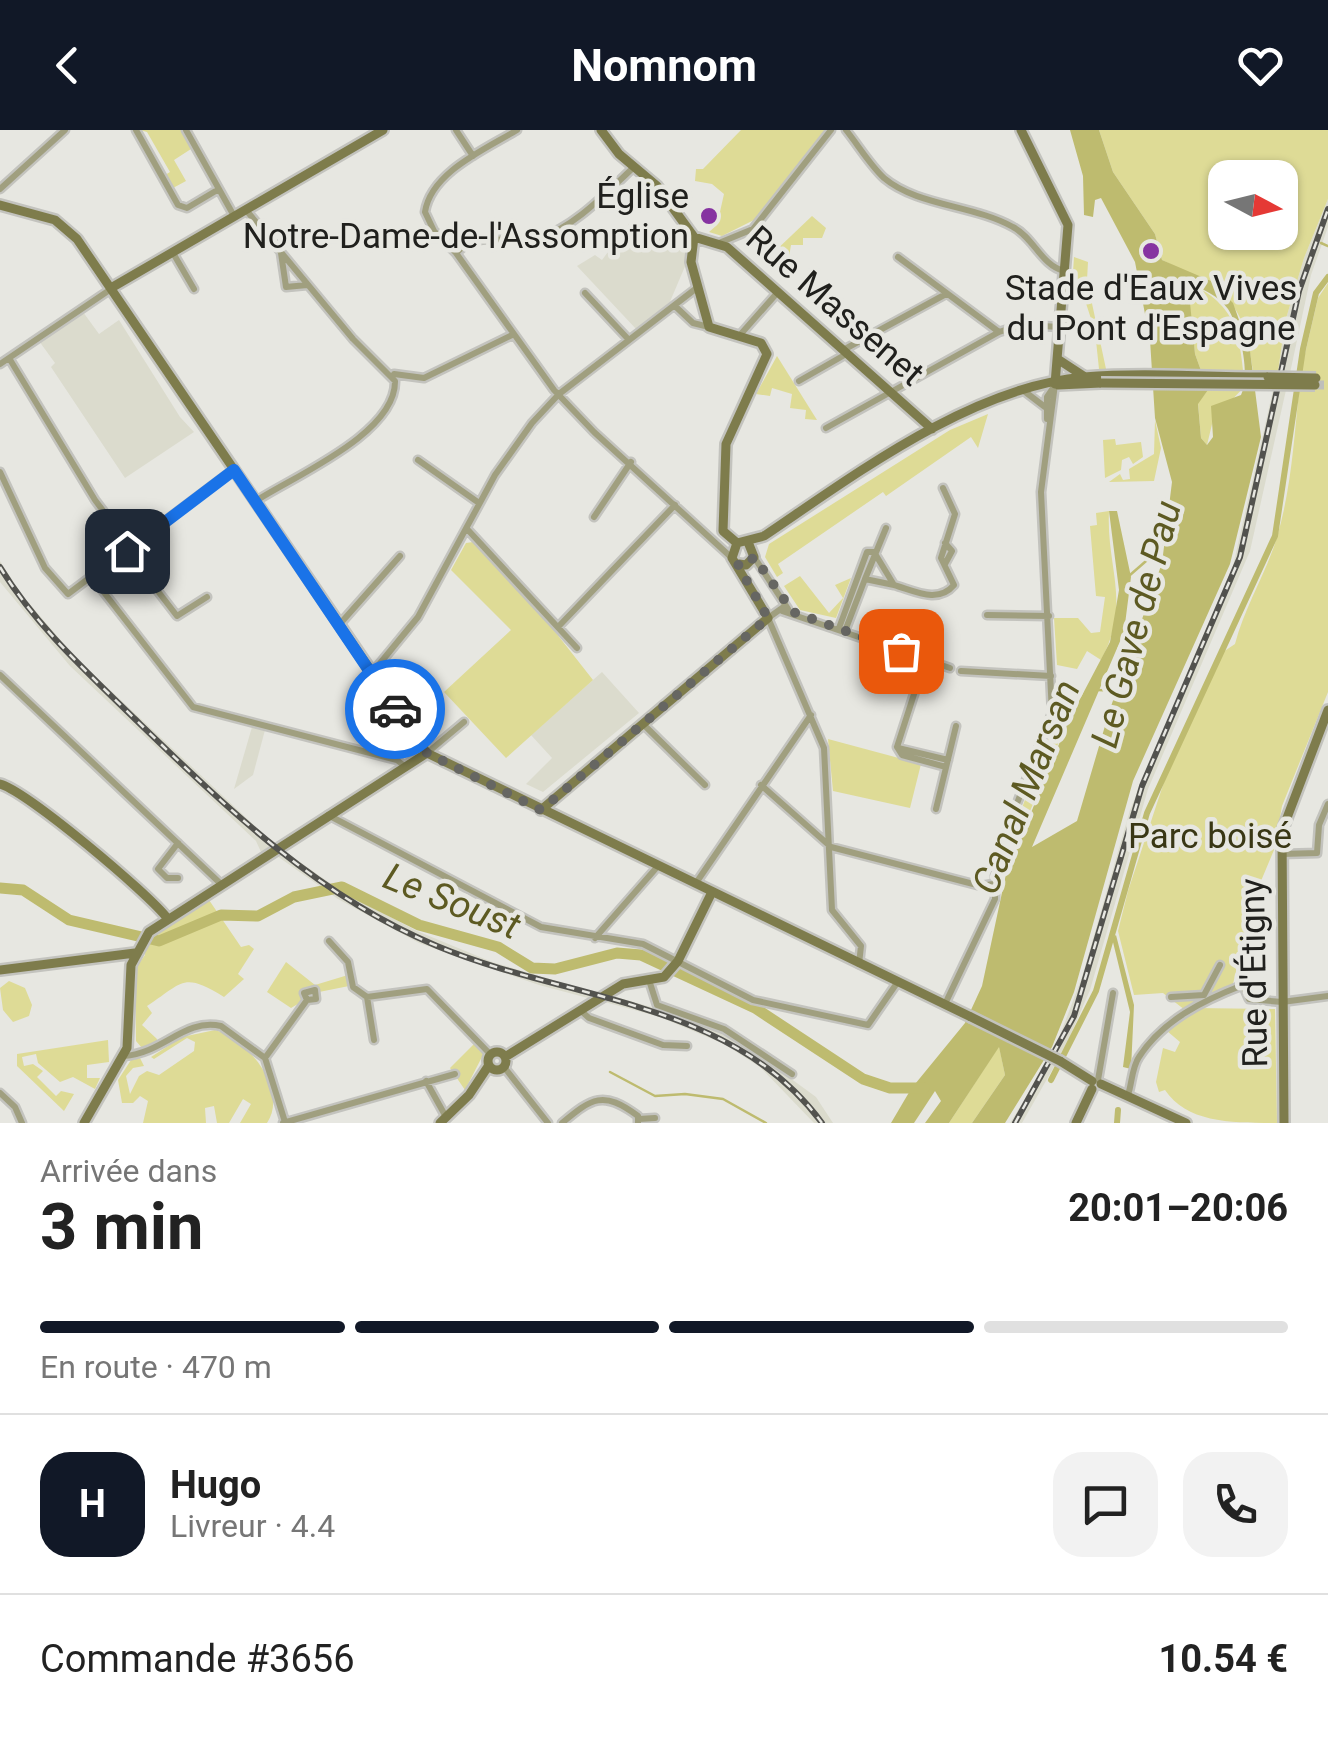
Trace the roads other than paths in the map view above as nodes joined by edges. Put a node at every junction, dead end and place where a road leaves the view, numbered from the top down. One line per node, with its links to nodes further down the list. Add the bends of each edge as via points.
1 (136, 130): 13 (street, via 178,205 186,208)
2 (186, 130): 13 (street)
3 (383, 130): 16 (street)
4 (456, 130): 11 (street)
5 (517, 130): 11 (street)
6 (601, 130): 12 (street)
7 (832, 130): 19 (street, via 753,229)
8 (846, 130): 24 (street, via 889,181 1018,229 1053,268)
9 (1024, 130): 24 (street, via 1065,215)
10 (60, 132): 14 (street)
11 (473, 156): 22 (street, via 450,172 425,212)
12 (634, 167): 18 (street, via 657,186); 22 (street, via 538,239 489,236)
13 (219, 188): 17 (street)
14 (0, 189)
15 (0, 204): 27 (street, via 66,228)
16 (246, 210): 17 (street); 21 (street)
17 (234, 216): 20 (street)
18 (694, 237): 19 (street, Rue Massenet); 26 (street)
19 (720, 243): 29 (street, Rue Massenet)
20 (172, 252): 27 (street); 28 (street)
21 (282, 252): 25 (street); 25 (street, via 286,287)
22 (456, 253): 37 (street)
23 (898, 257): 31 (street)
24 (1066, 272): 33 (street)
25 (307, 285): 43 (street)
26 (698, 287): 32 (street); 34 (street)
27 (112, 288): 40 (street); 58 (street)
28 (194, 289)
29 (778, 292): 36 (street); 39 (street, Rue Massenet)
30 (585, 293): 38 (street)
31 (946, 294): 35 (street); 39 (street)
32 (674, 306): 34 (street); 38 (street)
33 (1062, 327): 35 (street, via 1022,325); 41 (street)
34 (709, 328): 36 (street)
35 (999, 332): 50 (street)
36 (740, 335): 67 (street, via 767,354 726,444 723,531)
37 (512, 336): 43 (street, via 424,378); 51 (street)
38 (629, 340): 51 (street)
39 (847, 351): 46 (street); 50 (street, Rue Massenet)
40 (9, 358): 42 (street); 68 (street)
41 (1059, 360): 44 (street); 48 (street)
42 (0, 364)
43 (392, 373): 61 (street, via 393,396 356,438)
44 (1085, 377): 45 (street); 48 (street)
45 (1101, 380): 47 (street, bridge); 48 (street)
46 (799, 381)
47 (1316, 382)
48 (1055, 384): 49 (street); 52 (street); 53 (street)
49 (1024, 390): 52 (street); 55 (street)
50 (892, 391): 54 (street); 55 (street, Rue Massenet)
51 (559, 394): 57 (street); 62 (street, via 532,423)
52 (1045, 407): 53 (street)
53 (1048, 426): 78 (street, via 1042,492)
54 (826, 428)
55 (932, 430): 67 (street)
56 (418, 460): 62 (street)
57 (631, 462): 63 (street); 64 (street)
58 (234, 470): 61 (street); 68 (street)
59 (0, 472): 72 (street, via 45,568 63,591 71,593)
60 (943, 488): 74 (street, via 955,514 940,553 954,585 943,595)
61 (255, 502): 80 (street)
62 (480, 504): 66 (street)
63 (674, 505): 71 (street); 81 (street)
64 (594, 517)
65 (886, 528): 69 (street)
66 (468, 530): 81 (street); 88 (street, via 418,617)
67 (748, 548): 71 (street); 71 (street, via 746,565); 76 (street)
68 (129, 550): 72 (street); 75 (street, via 177,616)
69 (874, 552): 73 (street); 74 (street); 82 (street, via 867,552)
70 (400, 556): 80 (street)
71 (735, 561): 79 (street)
72 (92, 577): 98 (street, via 188,705)
73 (865, 579): 74 (street); 82 (street)
74 (894, 585)
75 (207, 596)
76 (784, 609): 79 (street); 82 (street)
77 (987, 615): 78 (street)
78 (1049, 616): 89 (street)
79 (768, 618): 91 (street); 93 (street)
80 (338, 626): 88 (street)
81 (558, 626): 83 (street)
82 (842, 630): 84 (street)
83 (577, 648)
84 (925, 660): 85 (street); 97 (street, via 897,747)
85 (947, 667)
86 (961, 670): 89 (street)
87 (0, 674): 106 (street)
88 (372, 674): 95 (street)
89 (1051, 676): 112 (street, via 1052,713 995,860)
90 (1328, 710): 108 (street, Rue d'Étigny, via 1289,807)
91 (810, 716): 101 (street); 107 (street, via 826,762)
92 (464, 722): 96 (street)
93 (642, 724): 100 (street); 104 (street)
94 (956, 726): 97 (street)
95 (418, 742): 96 (street); 98 (street)
96 (427, 753): 98 (street); 104 (street)
97 (947, 764): 103 (street)
98 (403, 765): 105 (street)
99 (0, 784): 115 (street, via 13,788)
100 (705, 785)
101 (761, 785): 107 (street); 111 (street)
102 (1328, 804): 108 (street, via 1317,853)
103 (936, 809)
104 (541, 810): 109 (street)
105 (328, 815): 113 (street); 116 (street, via 541,927)
106 (178, 843): 110 (street, via 158,868); 113 (street)
107 (831, 848): 112 (street); 120 (street, via 832,910 861,946)
108 (1280, 854): 132 (street, Rue d'Étigny)
109 (658, 866): 111 (street); 116 (street)
110 (178, 878)
111 (695, 884): 114 (street)
112 (994, 884): 133 (street, via 995,900)
113 (222, 885): 115 (street)
114 (712, 892): 119 (street); 120 (street)
115 (167, 918): 118 (street)
116 (595, 938): 119 (street, via 643,944)
117 (329, 941): 129 (street, via 348,962 353,988)
118 (137, 949): 123 (street); 135 (street)
119 (676, 963): 124 (street, via 664,977); 125 (street, via 759,1002 868,1025)
120 (859, 964): 125 (street)
121 (1220, 964): 130 (street, via 1204,995)
122 (1244, 967): 126 (street)
123 (0, 970)
124 (649, 979): 134 (street, via 624,984); 144 (street, via 657,1005 724,1029)
125 (897, 983): 133 (street)
126 (1243, 985): 132 (street, via 1249,998); 148 (street, via 1200,1001 1169,1026 1137,1060)
127 (1113, 993): 146 (street)
128 (1328, 996): 132 (street)
129 (367, 997): 136 (street); 141 (street, via 427,989)
130 (1171, 998)
131 (306, 1000): 140 (street)
132 (1282, 1002): 161 (street, Rue d'Étigny)
133 (944, 1005): 146 (street, bridge)
134 (579, 1009): 137 (street, via 662,1045); 142 (street)
135 (129, 1040): 138 (street); 139 (street)
136 (374, 1040)
137 (687, 1046)
138 (147, 1053): 139 (street); 140 (street, via 180,1032 214,1024)
139 (124, 1056): 154 (street)
140 (265, 1058): 155 (street)
141 (490, 1060): 142 (street); 142 (street, via 496,1070); 151 (street, via 469,1095)
142 (504, 1062): 157 (street)
143 (454, 1074): 145 (street)
144 (792, 1074)
145 (426, 1081): 149 (street); 151 (street)
146 (1096, 1083): 148 (street); 159 (street)
147 (0, 1093): 153 (street)
148 (1128, 1095): 160 (street)
149 (312, 1112): 155 (street); 156 (street)
150 (655, 1118): 152 (street)
151 (443, 1120)
152 (639, 1121): 158 (street, via 603,1098)
153 (22, 1123)
154 (84, 1123)
155 (284, 1123)
156 (318, 1123)
157 (548, 1123)
158 (562, 1123)
159 (1076, 1123)
160 (1186, 1123)
161 (1284, 1123)

